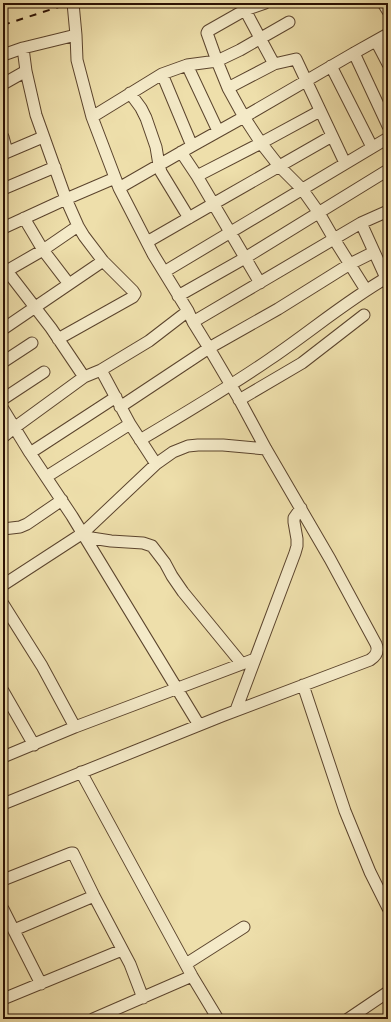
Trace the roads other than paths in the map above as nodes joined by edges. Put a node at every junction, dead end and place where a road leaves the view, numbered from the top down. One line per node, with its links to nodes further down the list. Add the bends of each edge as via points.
1 (73, 3): 6 (street)
2 (265, 3): 3 (street)
3 (245, 10): 7 (street); 12 (street, via 207,32)
4 (289, 22): 7 (street)
5 (388, 34): 8 (street)
6 (76, 35): 9 (street); 25 (street, via 77,60)
7 (260, 38): 12 (street); 13 (street)
8 (376, 41): 10 (street); 14 (street)
9 (23, 48): 11 (street); 17 (street)
10 (354, 53): 16 (street); 26 (street)
11 (3, 55)
12 (217, 61): 15 (street); 21 (street)
13 (274, 64): 19 (street, via 296,59); 21 (street)
14 (388, 64)
15 (188, 65): 18 (street); 27 (street)
16 (332, 66): 19 (street); 34 (street)
17 (26, 71): 20 (street); 30 (street)
18 (162, 74): 22 (street); 33 (street)
19 (306, 81): 23 (street); 24 (street)
20 (3, 84)
21 (228, 88): 24 (street)
22 (130, 93): 25 (street); 38 (street, via 146,118)
23 (320, 110): 28 (street); 32 (street)
24 (244, 117): 27 (street); 32 (street)
25 (92, 118): 43 (street)
26 (388, 126)
27 (218, 131): 33 (street)
28 (332, 136): 37 (street); 39 (street)
29 (3, 137): 36 (street)
30 (43, 137): 36 (street); 40 (street)
31 (388, 138): 34 (street)
32 (261, 143): 39 (street); 42 (street)
33 (192, 146): 35 (street)
34 (372, 147): 37 (street)
35 (181, 152): 38 (street); 42 (street)
36 (5, 153)
37 (344, 163): 45 (street)
38 (159, 165): 43 (street); 51 (street)
39 (279, 166): 45 (street); 47 (street)
40 (55, 167): 44 (street); 46 (street)
41 (388, 170): 49 (street)
42 (197, 176): 47 (street)
43 (117, 183): 46 (street); 57 (street)
44 (3, 189)
45 (302, 189): 49 (street); 55 (street)
46 (66, 199): 50 (street); 53 (street)
47 (213, 204): 51 (street); 55 (street)
48 (388, 211): 52 (street)
49 (319, 213): 56 (street); 60 (street)
50 (24, 218): 54 (street); 58 (street)
51 (189, 218): 57 (street)
52 (361, 223): 56 (street); 59 (street)
53 (78, 226): 58 (street); 61 (street)
54 (3, 228)
55 (230, 232): 60 (street); 64 (street)
56 (334, 239): 62 (street); 66 (street)
57 (147, 242): 64 (street)
58 (43, 250): 63 (street); 67 (street)
59 (374, 252): 62 (street); 65 (street)
60 (245, 258): 66 (street); 69 (street)
61 (103, 261): 67 (street); 75 (street, via 135,296)
62 (350, 264): 68 (street); 77 (street)
63 (5, 272): 70 (street)
64 (164, 272): 69 (street)
65 (387, 278): 68 (street)
66 (260, 283): 73 (street)
67 (69, 284): 70 (street)
68 (366, 290): 82 (street)
69 (178, 296): 71 (street)
70 (35, 308): 74 (street); 75 (street)
71 (188, 312): 73 (street); 79 (street, via 149,341)
72 (364, 315): 84 (street, via 302,363)
73 (193, 322): 77 (street)
74 (3, 329)
75 (58, 339): 81 (street)
76 (32, 343): 78 (street)
77 (209, 348): 82 (street); 85 (street)
78 (3, 362)
79 (101, 370): 81 (street); 85 (street)
80 (44, 372): 83 (street)
81 (84, 377): 88 (street)
82 (231, 385): 84 (street); 90 (street)
83 (3, 399)
84 (239, 400): 91 (street)
85 (118, 402): 87 (street); 92 (street)
86 (3, 409): 88 (street)
87 (130, 424): 90 (street); 94 (street)
88 (14, 428): 89 (street); 92 (street)
89 (3, 437)
90 (140, 440): 93 (street)
91 (266, 448): 93 (street, via 188,446 173,452); 96 (street)
92 (30, 453): 94 (street)
93 (156, 464): 98 (street)
94 (46, 477): 95 (street)
95 (62, 500): 97 (street, via 23,526); 98 (street)
96 (301, 508): 102 (street, via 376,644); 103 (street, via 294,518 298,546 296,553)
97 (3, 529)
98 (84, 535): 99 (street); 104 (street, via 152,546 183,592); 106 (street)
99 (3, 585)
100 (3, 604): 110 (street)
101 (388, 647): 102 (street)
102 (377, 653): 105 (street, via 370,660)
103 (255, 659): 104 (street); 108 (street)
104 (242, 664): 106 (street)
105 (303, 685): 108 (street); 117 (street, via 345,812)
106 (177, 689): 109 (street); 110 (street)
107 (3, 691): 111 (street)
108 (236, 710): 109 (street)
109 (199, 725): 113 (street)
110 (76, 727): 111 (street)
111 (34, 745): 112 (street)
112 (3, 757)
113 (81, 772): 114 (street); 122 (street)
114 (3, 804)
115 (3, 880): 116 (street, via 72,853)
116 (94, 896): 120 (street); 121 (street)
117 (388, 908)
118 (3, 909): 120 (street)
119 (244, 927): 122 (street)
120 (14, 930): 124 (street)
121 (122, 950): 124 (street); 126 (street)
122 (186, 964): 123 (street)
123 (192, 976): 126 (street); 129 (street)
124 (41, 984): 127 (street)
125 (388, 992): 130 (street)
126 (143, 998): 128 (street)
127 (3, 999)
128 (93, 1019)
129 (218, 1019)
130 (348, 1019)

